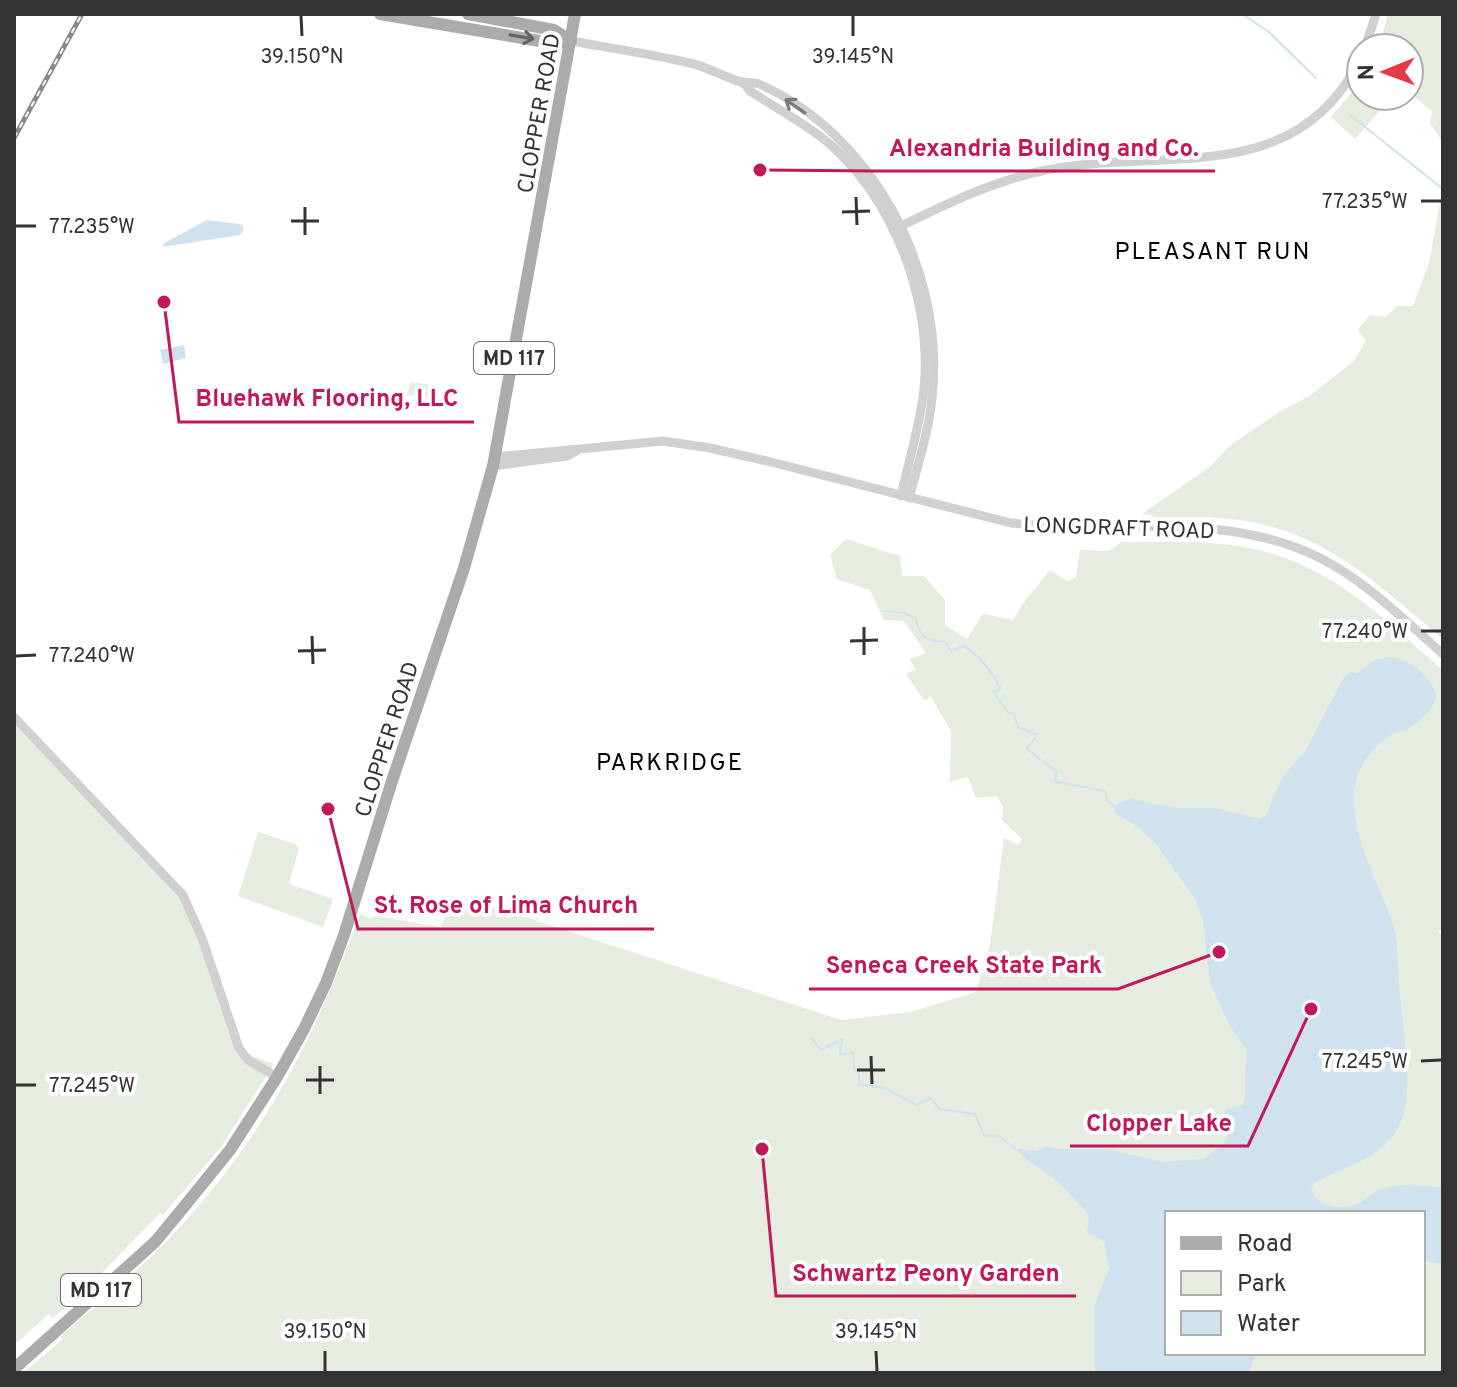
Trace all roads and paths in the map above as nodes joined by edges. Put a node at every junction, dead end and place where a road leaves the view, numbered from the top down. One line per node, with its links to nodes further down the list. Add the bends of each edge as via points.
1 (380, 14): 4 (main road, one-way to 4, via 546,42)
2 (468, 14): 4 (main road, via 554,30)
3 (575, 14): 4 (main road, CLOPPER ROAD / MD 117)
4 (571, 41): 6 (street, via 692,63 743,82 830,144); 7 (main road, CLOPPER ROAD / MD 117)
5 (1345, 81): 6 (street, via 1319,113 1267,144 1223,156 1050,169 982,189)
6 (897, 228): 8 (street, via 914,286 925,355)
7 (494, 462): 8 (street, LONGDRAFT ROAD, via 566,448 663,441); 11 (main road, CLOPPER ROAD / MD 117, via 344,935)
8 (905, 497): 9 (street, LONGDRAFT ROAD, via 1011,523 1195,528 1281,541 1358,581)
9 (1443, 654)
10 (14, 717): 11 (street, via 183,895 239,1048 248,1060)
11 (277, 1077): 12 (main road, CLOPPER ROAD / MD 117, via 230,1150 155,1242)
12 (14, 1369)

